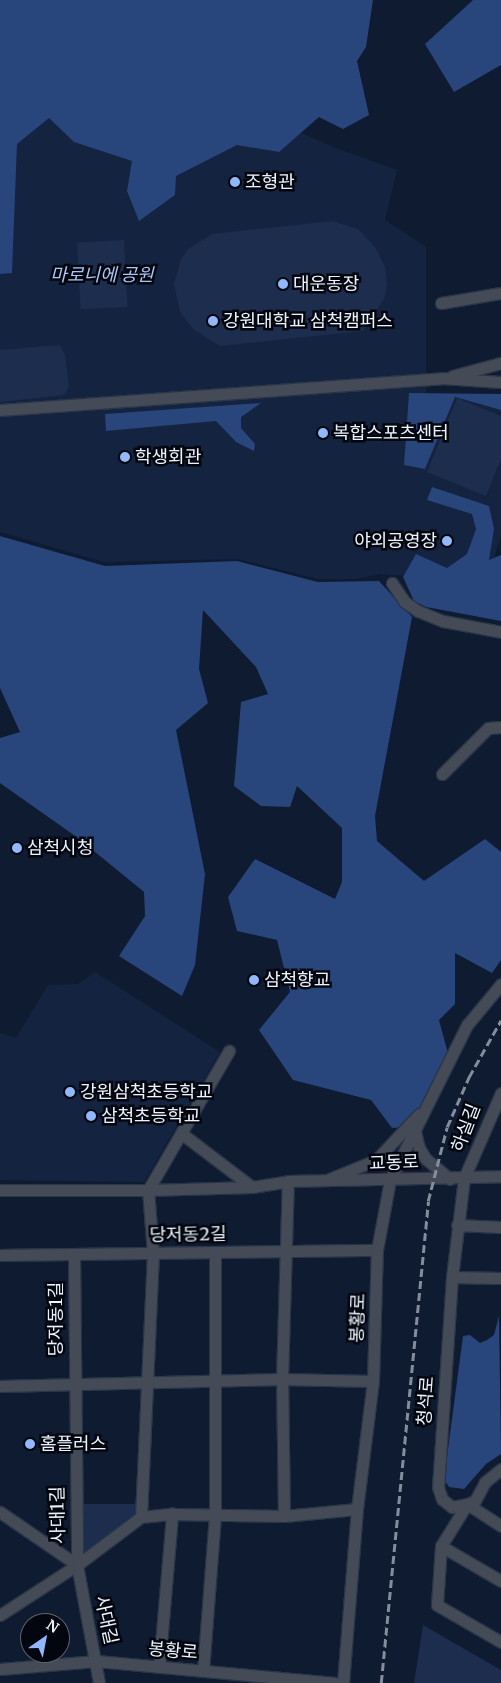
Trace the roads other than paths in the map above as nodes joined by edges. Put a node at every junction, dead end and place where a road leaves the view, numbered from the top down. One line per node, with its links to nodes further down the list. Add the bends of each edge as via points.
1 (501, 293): 2 (street)
2 (441, 303)
3 (501, 363): 5 (street)
4 (501, 367): 6 (street)
5 (442, 378): 6 (street); 7 (street)
6 (501, 380)
7 (0, 410)
8 (392, 584): 9 (street, via 405,602 418,611 444,621)
9 (501, 632)
10 (501, 727): 11 (street, via 488,728)
11 (442, 774)
12 (501, 984): 15 (street, 봉황로, via 467,1025)
13 (229, 1051): 17 (street)
14 (501, 1092): 19 (street, 하실길)
15 (426, 1107): 16 (street, 봉황로); 23 (street, via 376,1160)
16 (415, 1130): 20 (street, via 419,1148 426,1159); 21 (street, 봉황로)
17 (181, 1133): 24 (street); 26 (street)
18 (501, 1176): 19 (street, 교동로)
19 (464, 1178): 20 (street, 교동로); 27 (street, 청석로)
20 (450, 1179): 21 (street, 교동로)
21 (390, 1180): 23 (street, 교동로); 29 (street, 봉황로)
22 (288, 1181): 23 (street, 교동로); 24 (street, 교동로); 30 (street)
23 (322, 1182)
24 (252, 1187): 26 (street, 교동로)
25 (0, 1190): 26 (street, 교동로)
26 (148, 1190): 32 (street)
27 (457, 1225): 28 (street); 35 (street, 청석로)
28 (501, 1227)
29 (377, 1250): 30 (street, 당저동2길); 39 (street, 봉황로)
30 (284, 1251): 31 (street, 당저동2길); 37 (street)
31 (215, 1252): 32 (street, 당저동2길); 38 (street)
32 (153, 1253): 33 (street, 당저동2길); 40 (street)
33 (74, 1254): 34 (street, 당저동2길); 41 (street, 당저동1길)
34 (0, 1255)
35 (452, 1277): 36 (street); 44 (street, 청석로, via 438,1488 442,1500 452,1507)
36 (501, 1278)
37 (282, 1379): 38 (street); 39 (street); 49 (street)
38 (215, 1381): 40 (street); 48 (street)
39 (373, 1381): 45 (street, 봉황로)
40 (146, 1383): 41 (street); 50 (street)
41 (73, 1385): 42 (street); 53 (street, 사대1길)
42 (0, 1386)
43 (501, 1469): 44 (street, via 485,1482 476,1500)
44 (466, 1504): 51 (street, 청석로); 52 (street)
45 (357, 1509): 49 (street); 63 (street, 봉황로)
46 (0, 1512): 53 (street)
47 (172, 1514): 48 (street); 50 (street); 58 (street)
48 (215, 1516): 49 (street); 60 (street)
49 (284, 1516)
50 (141, 1517): 53 (street, 사대1길)
51 (501, 1526)
52 (441, 1546): 54 (street); 56 (street, via 437,1605)
53 (77, 1565): 55 (street); 57 (street, 사대길)
54 (501, 1581)
55 (0, 1615)
56 (501, 1642)
57 (97, 1661): 58 (street, 봉황로); 59 (street, 봉황로); 61 (street, 사대길)
58 (159, 1667): 60 (street, 봉황로)
59 (0, 1669)
60 (203, 1671): 62 (street, 봉황로)
61 (98, 1683)
62 (335, 1683)
63 (343, 1683)

